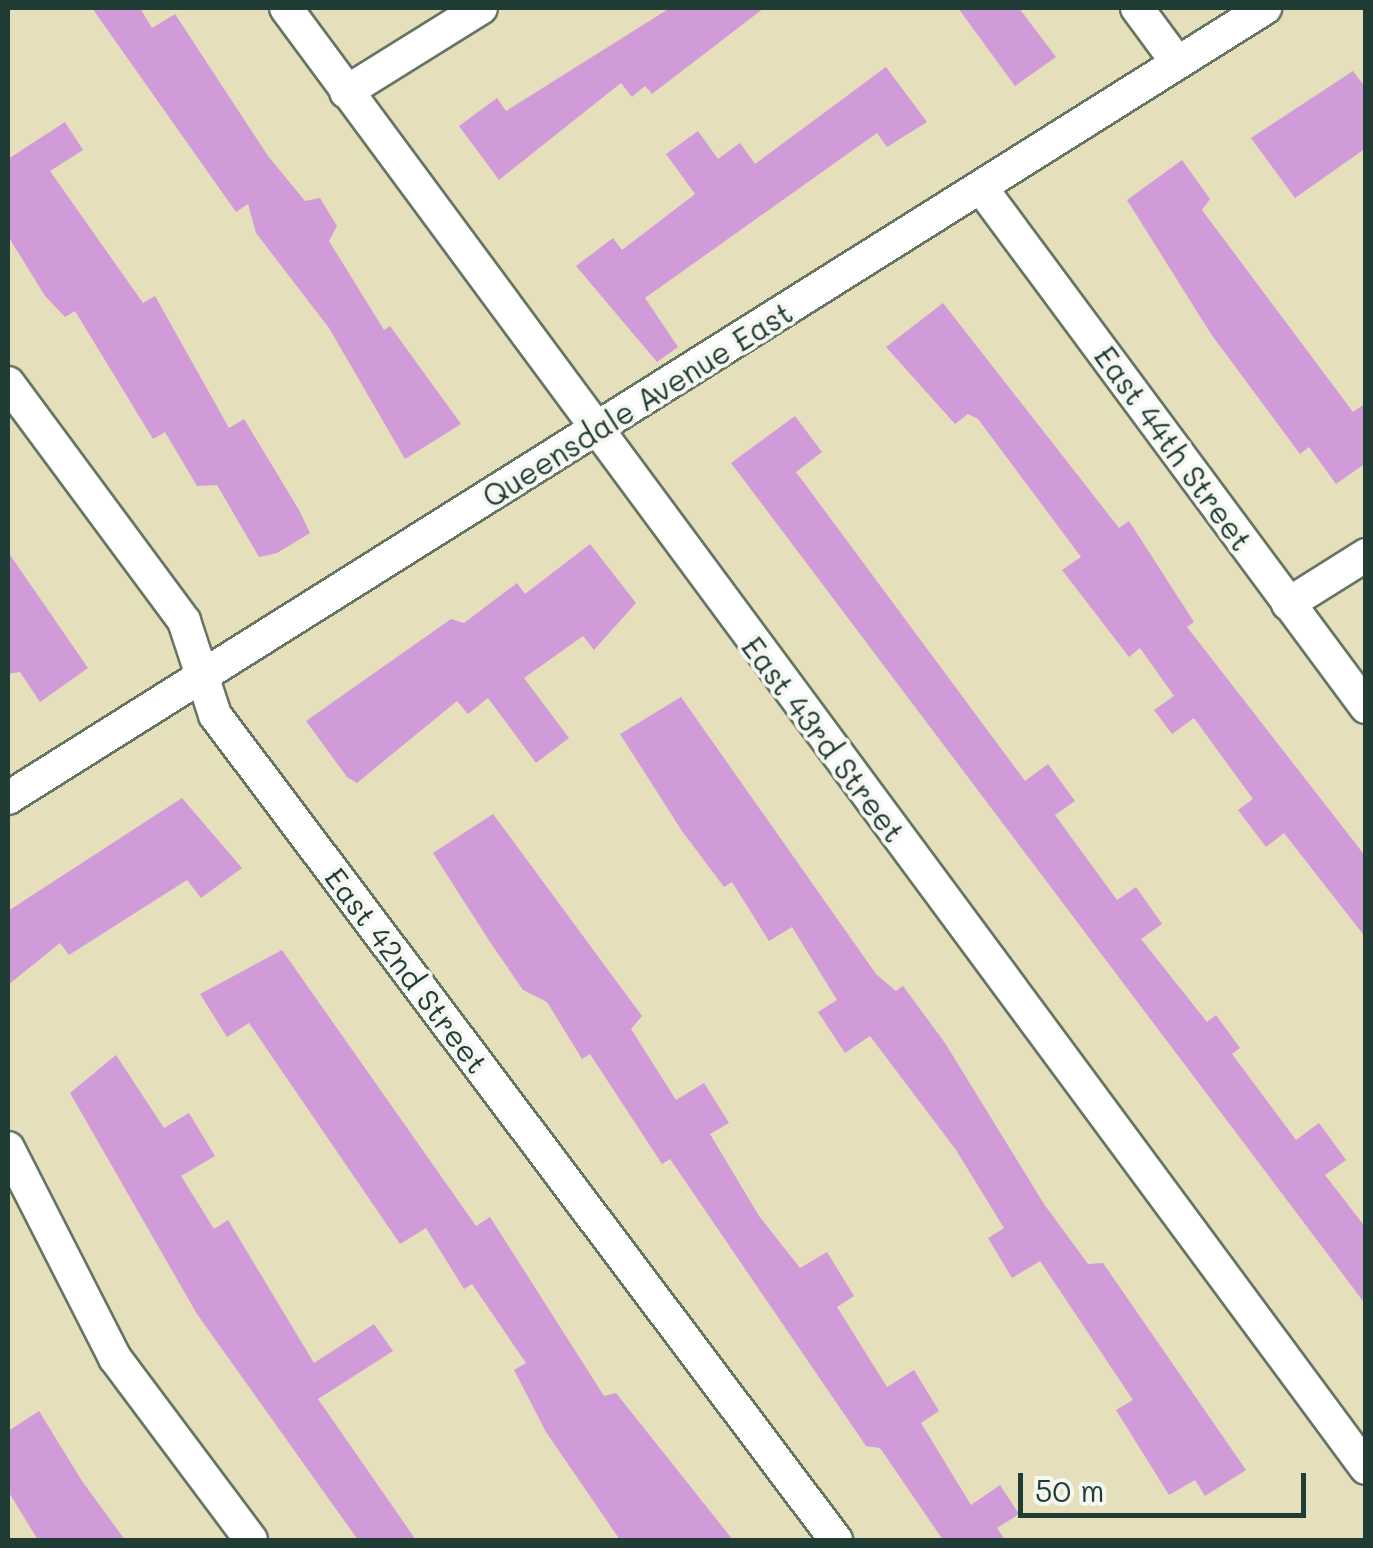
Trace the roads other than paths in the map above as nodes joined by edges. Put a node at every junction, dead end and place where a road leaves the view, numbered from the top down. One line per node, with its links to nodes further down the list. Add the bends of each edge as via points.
1 (286, 8): 6 (street, East 43rd Street)
2 (481, 8): 6 (street)
3 (1137, 8): 5 (street)
4 (1266, 8): 5 (street, Queensdale Avenue East)
5 (1177, 62): 7 (street, Queensdale Avenue East)
6 (346, 92): 9 (street, East 43rd Street)
7 (982, 189): 9 (street, Queensdale Avenue East); 11 (street, East 44th Street)
8 (8, 383): 12 (street, East 42nd Street, via 184,621)
9 (596, 429): 12 (street, Queensdale Avenue East); 16 (street, East 43rd Street)
10 (1366, 555): 11 (street)
11 (1288, 604): 13 (street, East 44th Street)
12 (200, 678): 14 (street, Queensdale Avenue East); 18 (street, East 42nd Street, via 215,715)
13 (1366, 707)
14 (8, 798)
15 (8, 1148): 17 (street, via 116,1358)
16 (1366, 1468)
17 (251, 1540)
18 (836, 1540)

